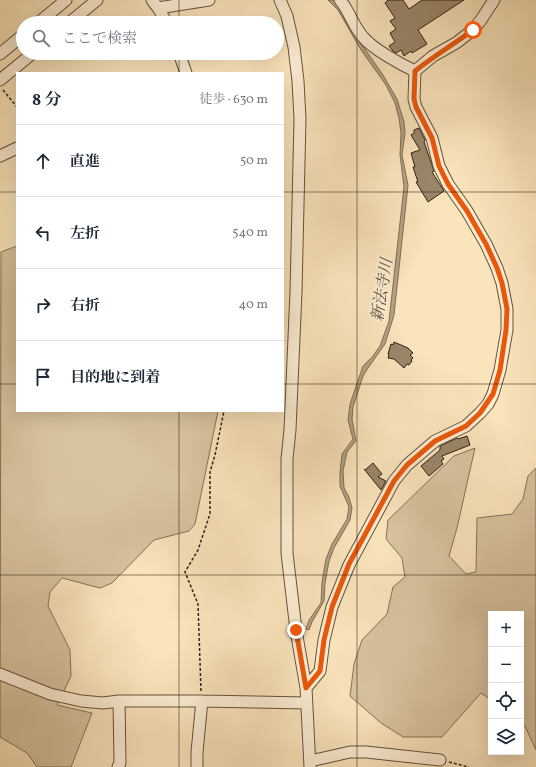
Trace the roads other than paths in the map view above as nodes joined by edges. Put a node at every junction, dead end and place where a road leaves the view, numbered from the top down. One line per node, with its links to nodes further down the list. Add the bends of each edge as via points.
1 (66, 0): 8 (street)
2 (97, 0): 9 (street)
3 (209, 0): 7 (street)
4 (280, 0): 21 (street, via 287,16 294,47 300,119 296,291 286,517 290,585)
5 (340, 0): 15 (street, via 363,37 384,54)
6 (494, 0): 15 (street, via 473,30)
7 (155, 4): 10 (street)
8 (47, 16)
9 (78, 16)
10 (163, 16)
11 (16, 41): 12 (street)
12 (0, 54)
13 (24, 60): 17 (street)
14 (181, 60): 16 (street)
15 (415, 71): 21 (street, via 416,107 432,138 439,166 486,244 502,283 507,309 500,370 493,394 480,413 466,426 435,441 407,465 394,481 349,564 332,607 320,671)
16 (186, 72)
17 (0, 80)
18 (16, 148): 19 (street)
19 (0, 156)
20 (0, 674): 22 (street, via 50,694 81,701)
21 (306, 688): 24 (street)
22 (119, 701): 23 (street); 27 (street)
23 (202, 701): 24 (street); 28 (street)
24 (306, 703): 26 (street)
25 (440, 760): 26 (street, via 350,752)
26 (310, 764)
27 (118, 767)
28 (197, 767)

